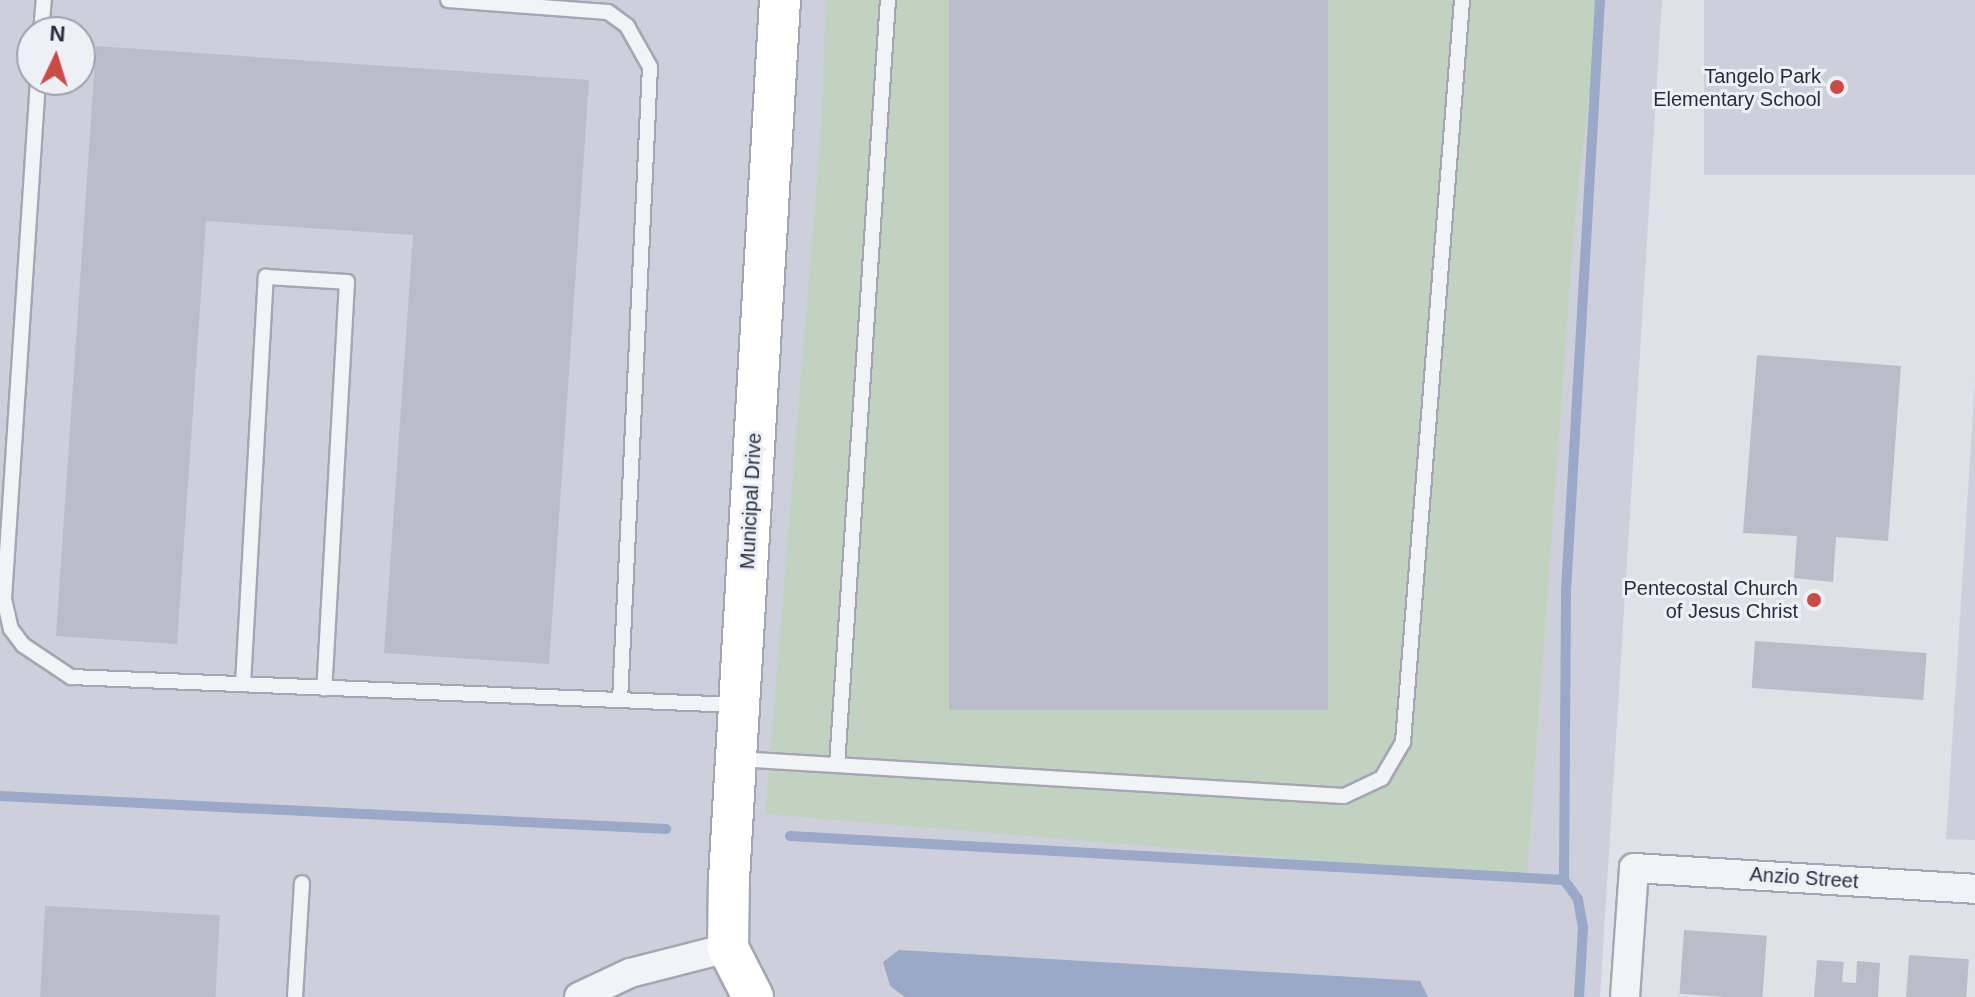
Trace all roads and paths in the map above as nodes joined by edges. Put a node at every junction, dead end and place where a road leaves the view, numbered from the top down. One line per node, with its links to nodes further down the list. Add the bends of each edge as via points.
1 (448, 0): 8 (lane, via 608,12 627,26 650,67)
2 (780, 0): 9 (street, Municipal Drive)
3 (888, 0): 11 (lane)
4 (1462, 0): 11 (lane, via 1403,742 1382,778 1344,796)
5 (37, 96): 6 (lane, via 6,614 23,645 71,677)
6 (243, 684): 7 (lane); 7 (lane, via 266,277 347,282)
7 (324, 688): 8 (lane)
8 (620, 700): 9 (lane)
9 (739, 705): 10 (street, Municipal Drive)
10 (736, 759): 11 (lane); 14 (street, Municipal Drive)
11 (837, 765)
12 (302, 883): 15 (lane)
13 (1975, 889): 18 (street, Anzio Street, via 1634,868)
14 (728, 948): 16 (street, via 630,973); 17 (street, Municipal Drive)
15 (295, 997)
16 (579, 997)
17 (753, 997)
18 (1625, 997)

